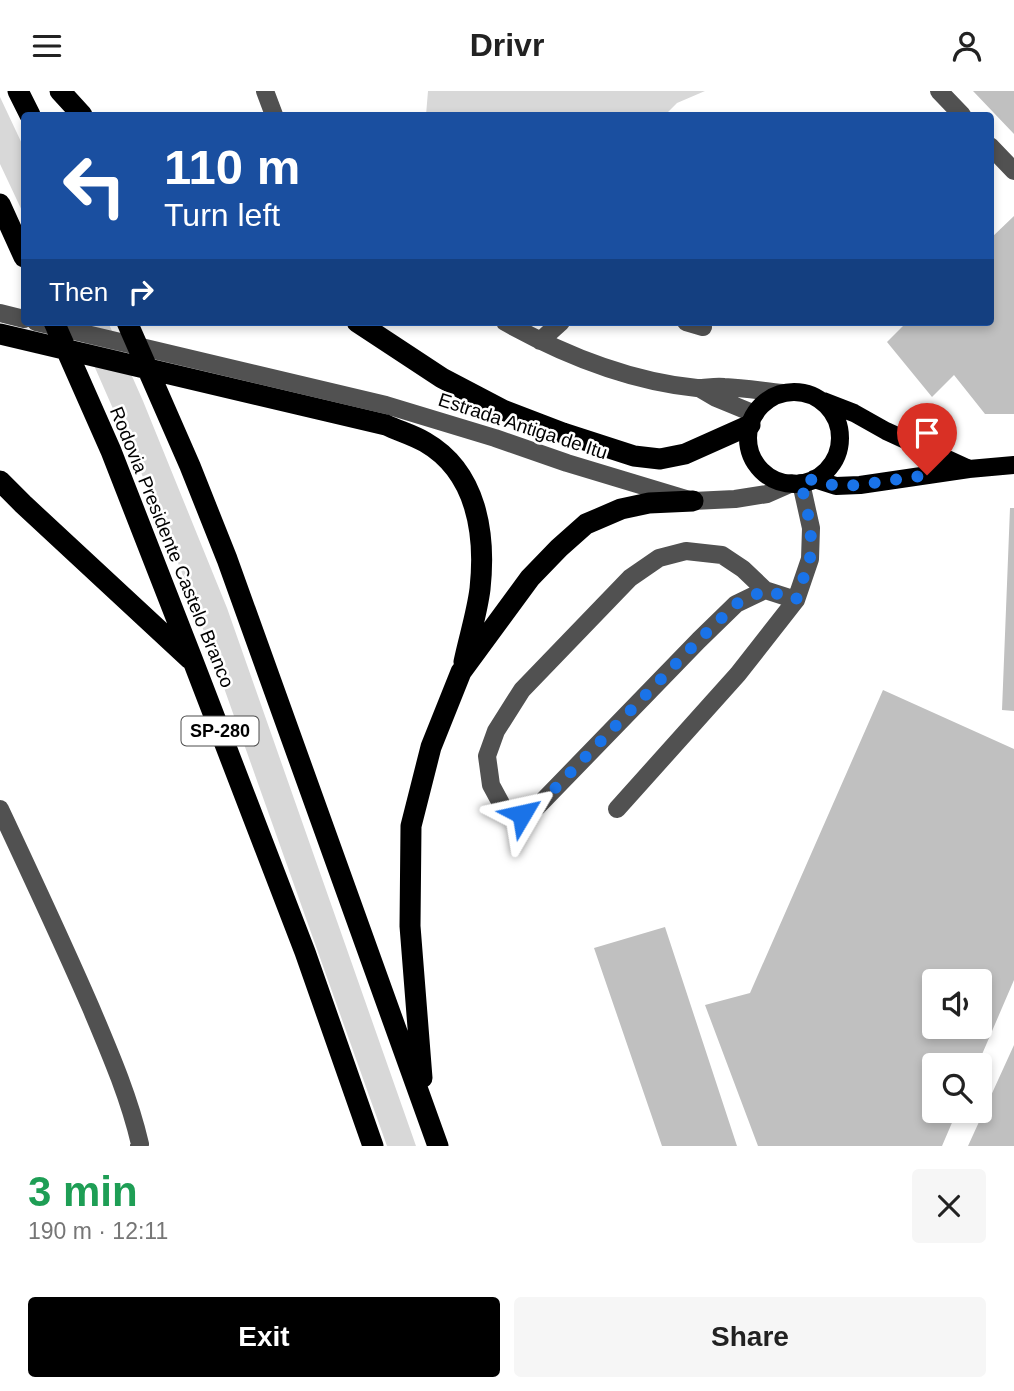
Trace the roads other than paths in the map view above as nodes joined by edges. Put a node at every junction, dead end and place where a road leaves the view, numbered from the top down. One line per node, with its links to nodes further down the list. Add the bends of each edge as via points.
1 (18, 91): 5 (highway)
2 (60, 91): 6 (highway)
3 (265, 91): 7 (street)
4 (939, 91): 8 (street)
5 (28, 112)
6 (79, 112)
7 (273, 112)
8 (959, 112)
9 (994, 150): 10 (street)
10 (1014, 171)
11 (0, 204): 12 (highway)
12 (21, 250)
13 (0, 313): 14 (street)
14 (21, 318)
15 (50, 326): 23 (street, Estrada Antiga de Itu)
16 (56, 326): 35 (highway, Rodovia Presidente Castelo Branco / SP-280, via 111,451)
17 (129, 326): 39 (highway, SP-280, via 226,559)
18 (363, 326): 27 (highway, via 442,378 503,409 634,456 660,459 685,454)
19 (512, 326): 22 (street)
20 (557, 326): 22 (street)
21 (0, 334): 23 (highway)
22 (540, 341): 24 (street, via 594,364)
23 (239, 380): 32 (street, Estrada Antiga de Itu, via 386,405); 36 (highway, via 386,425 426,443 452,464 478,517 482,554 480,590)
24 (699, 388): 25 (street); 27 (street)
25 (783, 393): 26 (main road, via 795,391); 27 (main road, via 767,401)
26 (817, 398): 29 (main road); 31 (main road, via 833,413 839,444 831,464)
27 (752, 419): 31 (main road, via 748,437 761,469 781,481)
28 (1014, 465): 29 (main road)
29 (969, 469): 31 (main road, via 860,485)
30 (0, 481): 35 (highway)
31 (802, 482): 32 (street, Estrada Antiga de Itu, via 767,494); 34 (street, via 811,528 810,559)
32 (693, 501): 36 (highway, via 621,509 586,524 530,578)
33 (765, 590): 33 (street, via 722,555 686,551 659,558 630,577 522,690 496,731 487,756 491,785 504,809 522,814 537,807 736,604); 34 (street)
34 (796, 600): 38 (street, via 738,674)
35 (193, 661): 41 (highway, Rodovia Presidente Castelo Branco / SP-280, via 305,952)
36 (461, 672): 39 (highway, via 431,747 411,826 410,926)
37 (0, 809): 40 (street, via 112,1057)
38 (617, 809)
39 (425, 1108): 42 (highway, SP-280)
40 (139, 1146)
41 (373, 1146)
42 (438, 1146)

